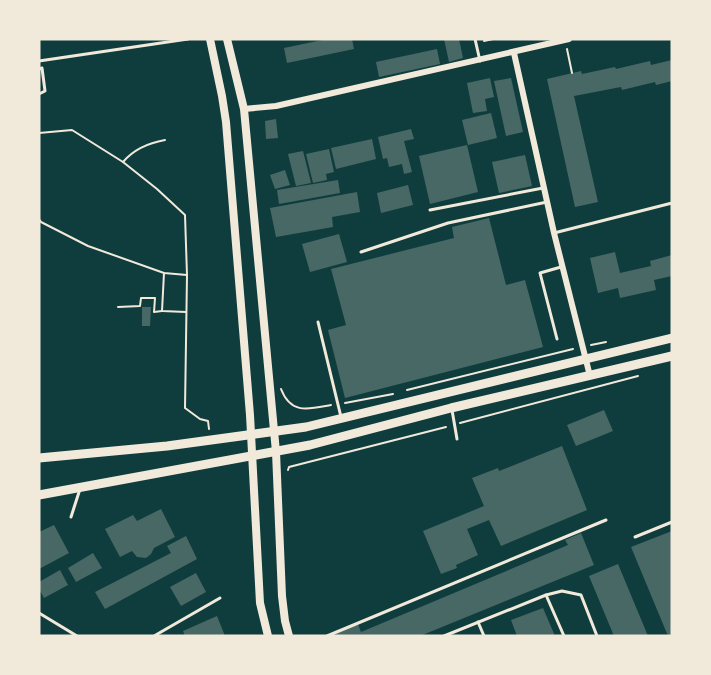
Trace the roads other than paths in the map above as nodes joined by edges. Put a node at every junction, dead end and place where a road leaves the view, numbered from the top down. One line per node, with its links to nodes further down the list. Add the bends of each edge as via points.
1 (188, 39): 7 (lane)
2 (210, 39): 28 (street, via 226,122)
3 (227, 39): 11 (street)
4 (475, 39): 8 (lane)
5 (567, 39): 6 (street)
6 (514, 53): 8 (street); 12 (street)
7 (39, 61)
8 (480, 61): 11 (street)
9 (39, 69): 10 (lane, via 42,68 45,91)
10 (39, 94)
11 (244, 110): 27 (street)
12 (544, 188): 13 (street); 15 (lane)
13 (548, 202): 16 (street); 17 (lane, via 448,223)
14 (672, 203): 16 (lane)
15 (430, 210)
16 (554, 233): 18 (street)
17 (361, 252)
18 (563, 267): 21 (lane, via 540,273); 23 (street)
19 (318, 322): 26 (lane)
20 (672, 338): 23 (main road)
21 (557, 339)
22 (672, 356): 24 (main road)
23 (586, 358): 24 (street); 26 (main road)
24 (591, 376): 25 (main road)
25 (451, 408): 29 (lane); 30 (main road)
26 (342, 419): 27 (main road)
27 (274, 431): 28 (main road); 30 (street)
28 (251, 435): 31 (street); 32 (main road)
29 (457, 439)
30 (276, 452): 31 (main road); 46 (street, via 282,596)
31 (253, 457): 33 (main road); 45 (street, via 260,603)
32 (39, 458)
33 (81, 487): 34 (main road); 35 (lane)
34 (39, 495)
35 (71, 517)
36 (606, 520): 47 (lane)
37 (672, 522): 38 (lane)
38 (635, 537)
39 (546, 595): 42 (lane); 50 (lane); 51 (lane, via 562,591 581,594)
40 (220, 598): 44 (lane)
41 (39, 613): 43 (lane)
42 (478, 622): 48 (lane); 49 (lane)
43 (77, 636)
44 (154, 636)
45 (268, 636)
46 (289, 636)
47 (327, 636)
48 (444, 636)
49 (484, 636)
50 (564, 636)
51 (597, 636)

